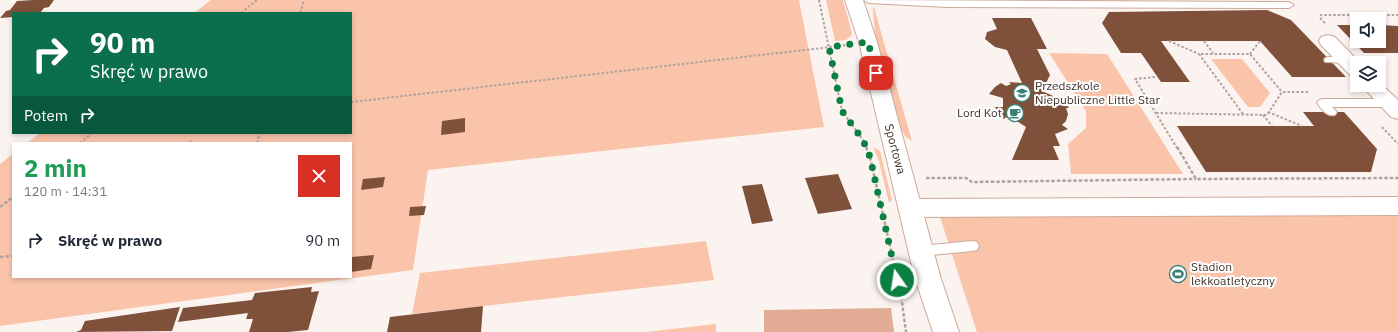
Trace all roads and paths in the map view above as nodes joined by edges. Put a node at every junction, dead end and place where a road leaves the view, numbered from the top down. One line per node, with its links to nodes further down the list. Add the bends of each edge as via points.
1 (257, 0): 6 (path)
2 (304, 0): 7 (path)
3 (819, 0): 16 (path)
4 (1289, 4): 5 (lane)
5 (863, 5): 15 (street, Sportowa)
6 (242, 12)
7 (300, 12)
8 (1350, 14): 11 (path, via 1321,14 1320,18)
9 (1386, 14): 10 (path)
10 (1398, 14)
11 (1329, 34): 20 (street)
12 (1170, 41): 17 (path)
13 (1204, 41): 18 (path)
14 (1260, 41): 19 (path)
15 (868, 42): 16 (path); 44 (street, Sportowa)
16 (829, 47): 25 (path); 50 (path, via 842,111 863,140 870,157 901,295)
17 (1199, 54): 18 (path); 30 (path)
18 (1214, 54): 19 (path)
19 (1250, 54): 22 (path)
20 (1344, 64)
21 (1155, 77): 29 (path, via 1135,79)
22 (1282, 92): 23 (path); 27 (path)
23 (1313, 92)
24 (1378, 92): 26 (street)
25 (352, 102)
26 (1394, 108): 28 (lane, via 1323,103)
27 (1268, 112): 31 (path); 33 (path)
28 (1331, 112)
29 (1156, 113): 30 (path); 40 (path)
30 (1243, 114): 31 (path)
31 (1263, 115): 32 (path)
32 (1272, 126)
33 (1302, 126)
34 (91, 134): 36 (path)
35 (192, 139): 37 (path)
36 (81, 142)
37 (190, 142)
38 (922, 178): 40 (path, via 966,178 972,182)
39 (1398, 178): 40 (path)
40 (1196, 179)
41 (12, 198): 43 (path)
42 (1398, 206): 44 (street)
43 (0, 207)
44 (911, 208): 46 (street, Sportowa)
45 (972, 246): 46 (lane)
46 (921, 251): 49 (street, Sportowa)
47 (12, 256): 48 (path)
48 (0, 257)
49 (928, 279): 51 (street, Sportowa); 52 (street, Sportowa)
50 (906, 332)
51 (936, 332)
52 (946, 332)

